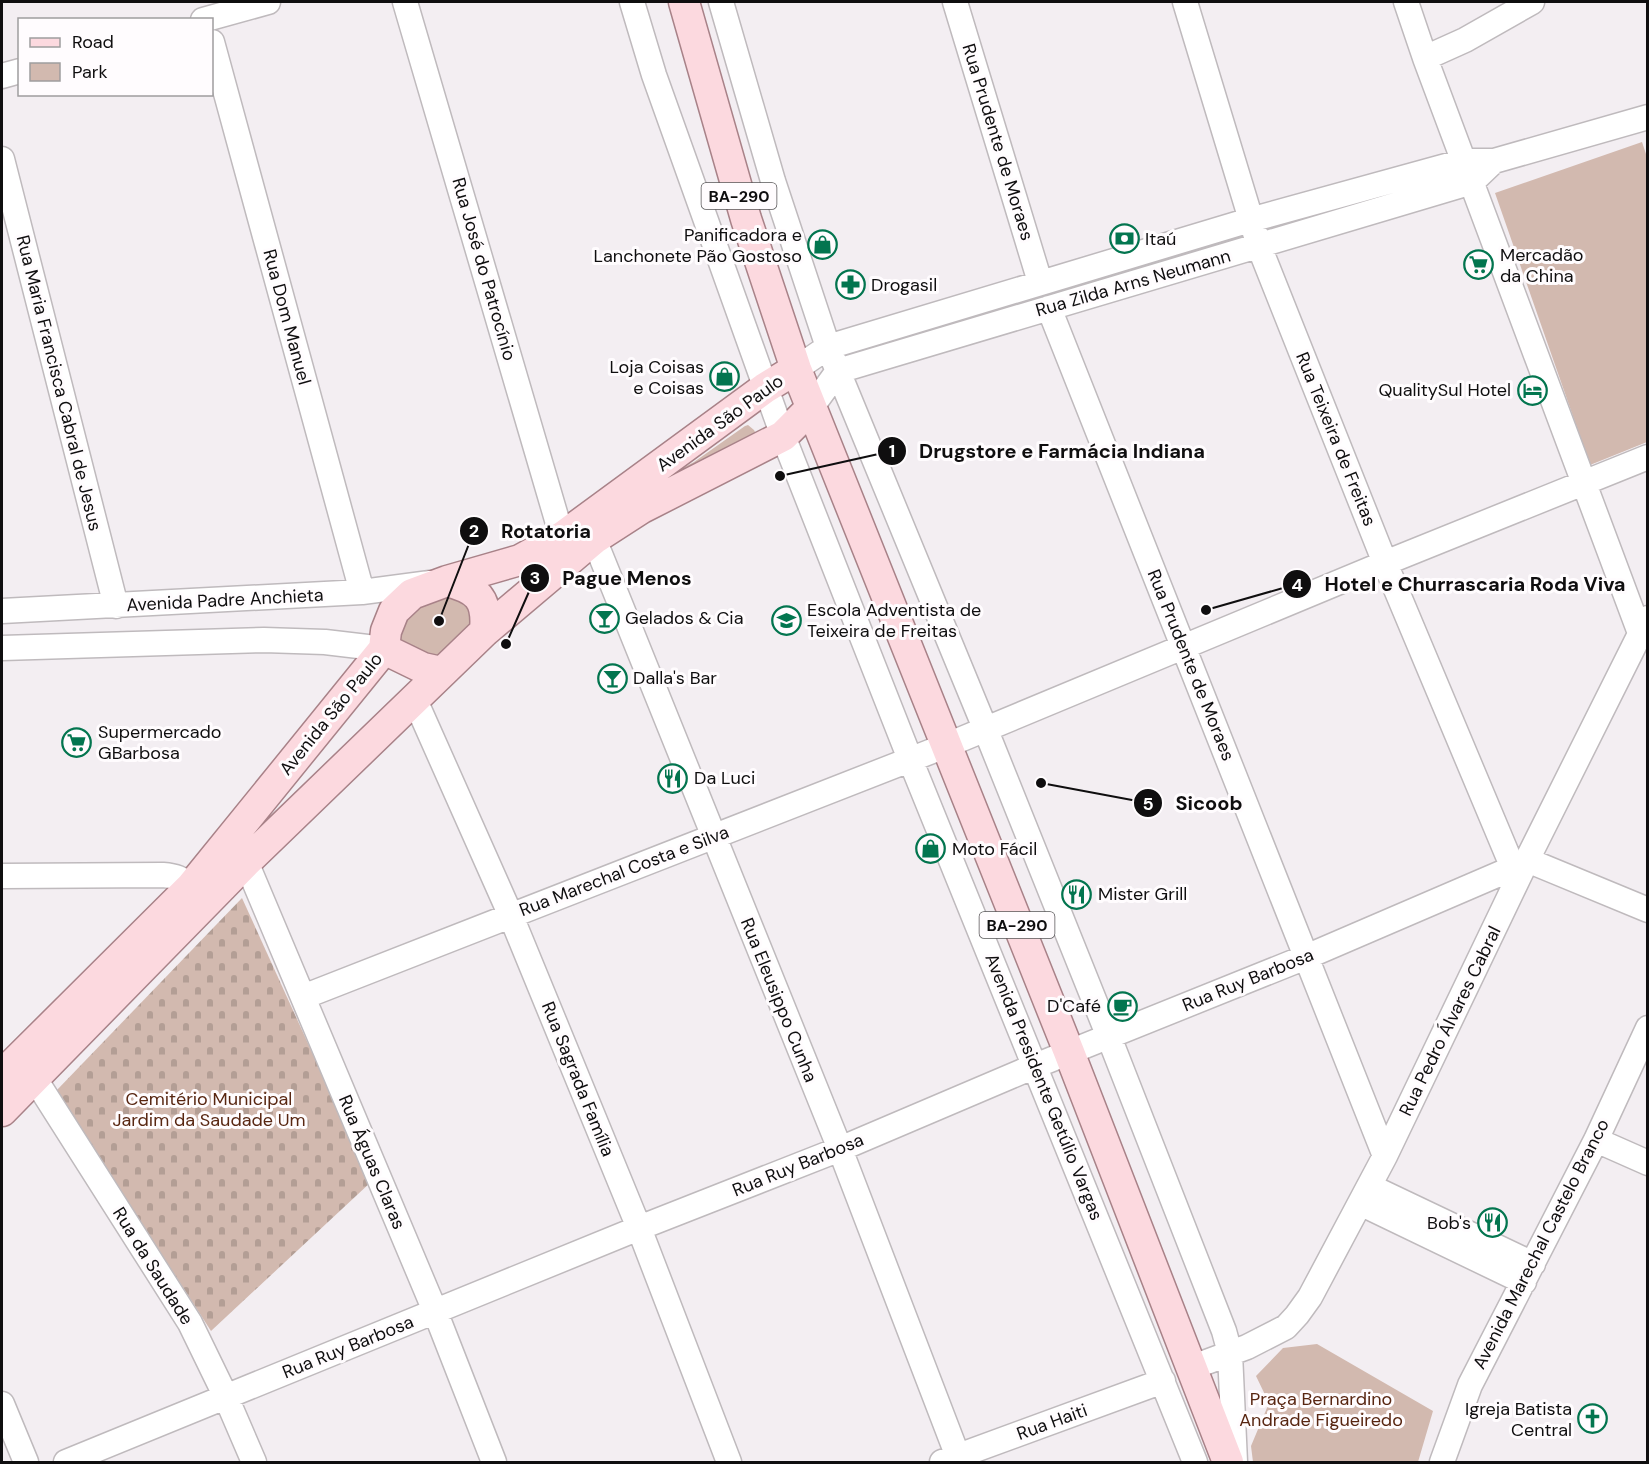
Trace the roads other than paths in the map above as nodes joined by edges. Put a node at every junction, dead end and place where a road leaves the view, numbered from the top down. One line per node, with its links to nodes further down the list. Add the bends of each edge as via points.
1 (200, 2): 11 (street)
2 (268, 2): 12 (street)
3 (405, 2): 32 (street, Rua José do Patrocínio)
4 (632, 2): 27 (street, Avenida Presidente Getúlio Vargas)
5 (684, 2): 25 (main road, Avenida Presidente Getúlio Vargas / BA-290, via 746,219)
6 (721, 2): 24 (street, via 773,181)
7 (955, 2): 22 (street, Rua Prudente de Moraes)
8 (1185, 2): 20 (street, Rua Teixeira de Freitas)
9 (1406, 2): 14 (street)
10 (1532, 2): 14 (street)
11 (205, 18)
12 (209, 18)
13 (213, 46): 36 (street, Rua Dom Manuel)
14 (1425, 58): 19 (street)
15 (18, 72): 16 (street)
16 (2, 76)
17 (1647, 117): 19 (street)
18 (2, 159): 37 (street, Rua Maria Francisca Cabral de Jesus)
19 (1468, 171): 20 (street, Rua Zilda Arns Neumann); 21 (street, Rua Zilda Arns Neumann); 31 (street)
20 (1250, 220): 21 (street, Rua Teixeira de Freitas); 22 (street, Rua Zilda Arns Neumann)
21 (1259, 246): 23 (street, Rua Zilda Arns Neumann); 34 (street, Rua Teixeira de Freitas)
22 (1040, 282): 24 (street, Rua Zilda Arns Neumann)
23 (1048, 308): 26 (street, Rua Zilda Arns Neumann); 41 (street, Rua Prudente de Moraes)
24 (828, 347): 25 (street, Rua Zilda Arns Neumann); 26 (street)
25 (796, 369): 27 (main road, Avenida São Paulo); 28 (main road, Avenida Presidente Getúlio Vargas / BA-290)
26 (837, 371): 28 (street); 46 (street)
27 (765, 388): 29 (street, Avenida Presidente Getúlio Vargas); 32 (main road, Avenida São Paulo)
28 (811, 408): 29 (main road, Avenida São Paulo); 47 (main road, Avenida Presidente Getúlio Vargas / BA-290)
29 (783, 436): 33 (main road, Avenida São Paulo, via 642,508); 48 (street, Avenida Presidente Getúlio Vargas)
30 (1647, 457): 31 (street)
31 (1584, 484): 34 (street); 39 (street)
32 (562, 537): 35 (main road, Avenida São Paulo, via 520,560)
33 (594, 539): 40 (main road, Avenida São Paulo); 49 (street, Rua Eleusippo Cunha)
34 (1385, 563): 41 (street); 51 (street, Rua Teixeira de Freitas)
35 (447, 581): 36 (street, Avenida Padre Anchieta); 40 (main road, via 469,586 477,594 487,615); 43 (main road, Avenida São Paulo, via 412,594 398,606 386,632)
36 (362, 592): 37 (street, Avenida Padre Anchieta)
37 (116, 606): 38 (street, Avenida Padre Anchieta)
38 (2, 611)
39 (1644, 626): 51 (street, Rua Pedro Álvares Cabral)
40 (485, 631): 44 (main road, Avenida São Paulo)
41 (1184, 647): 46 (street); 56 (street, Rua Prudente de Moraes)
42 (2, 648): 43 (street, via 264,640)
43 (384, 649): 44 (main road); 53 (main road, Avenida São Paulo)
44 (441, 672): 45 (main road, Avenida São Paulo)
45 (415, 700): 50 (main road, Avenida São Paulo); 55 (street, Rua Sagrada Família)
46 (985, 728): 47 (street, Rua Marechal Costa e Silva); 59 (street)
47 (945, 746): 48 (street, Rua Marechal Costa e Silva); 60 (main road, Avenida Presidente Getúlio Vargas / BA-290)
48 (910, 759): 49 (street, Rua Marechal Costa e Silva); 61 (street, Avenida Presidente Getúlio Vargas)
49 (713, 836): 55 (street, Rua Marechal Costa e Silva); 66 (street, Rua Eleusippo Cunha)
50 (246, 862): 57 (street, Rua Águas Claras); 63 (main road, Avenida São Paulo)
51 (1520, 864): 54 (street); 56 (street, Rua Ruy Barbosa); 67 (street, Rua Pedro Álvares Cabral)
52 (2, 876): 53 (street, via 163,875 174,876)
53 (191, 888): 62 (main road, Avenida São Paulo)
54 (1647, 910)
55 (511, 916): 57 (street, Rua Marechal Costa e Silva); 70 (street, Rua Sagrada Família)
56 (1306, 957): 59 (street, Rua Ruy Barbosa); 67 (street, Rua Prudente de Moraes)
57 (303, 997): 72 (street, Rua Águas Claras)
58 (1647, 1029): 65 (street, Avenida Marechal Castelo Branco)
59 (1109, 1037): 60 (street, Rua Ruy Barbosa); 73 (street)
60 (1068, 1052): 61 (street, Rua Ruy Barbosa); 74 (main road, Avenida Presidente Getúlio Vargas / BA-290)
61 (1035, 1066): 66 (street, Rua Ruy Barbosa); 75 (street, Avenida Presidente Getúlio Vargas)
62 (2, 1075)
63 (35, 1079): 64 (main road, Avenida São Paulo); 76 (street, Rua da Saudade, via 190,1323)
64 (2, 1111)
65 (1596, 1140): 68 (street); 71 (street, Avenida Marechal Castelo Branco)
66 (840, 1149): 70 (street, Rua Ruy Barbosa); 79 (street, Rua Eleusippo Cunha)
67 (1385, 1156): 69 (street, Rua Pedro Álvares Cabral)
68 (1647, 1163)
69 (1364, 1195): 71 (street); 73 (street, Rua Pedro Álvares Cabral, via 1298,1315 1286,1327)
70 (639, 1228): 72 (street, Rua Ruy Barbosa); 84 (street, Rua Sagrada Família)
71 (1529, 1273): 89 (street, Avenida Marechal Castelo Branco, via 1470,1385)
72 (435, 1311): 76 (street, Rua Ruy Barbosa); 83 (street, Rua Águas Claras)
73 (1230, 1353): 74 (street, Rua Pedro Álvares Cabral); 88 (street)
74 (1192, 1367): 87 (main road, Avenida Presidente Getúlio Vargas / BA-290)
75 (1163, 1381): 78 (street, Avenida Presidente Getúlio Vargas); 79 (street, Rua Haiti)
76 (226, 1397): 81 (street, Rua Ruy Barbosa); 82 (street, Rua da Saudade)
77 (2, 1404): 80 (street)
78 (1184, 1435): 85 (street, Avenida Presidente Getúlio Vargas); 86 (street)
79 (953, 1461)
80 (26, 1462)
81 (66, 1462)
82 (254, 1462)
83 (494, 1462)
84 (729, 1462)
85 (1195, 1462)
86 (1214, 1462)
87 (1228, 1462)
88 (1235, 1462)
89 (1442, 1462)

